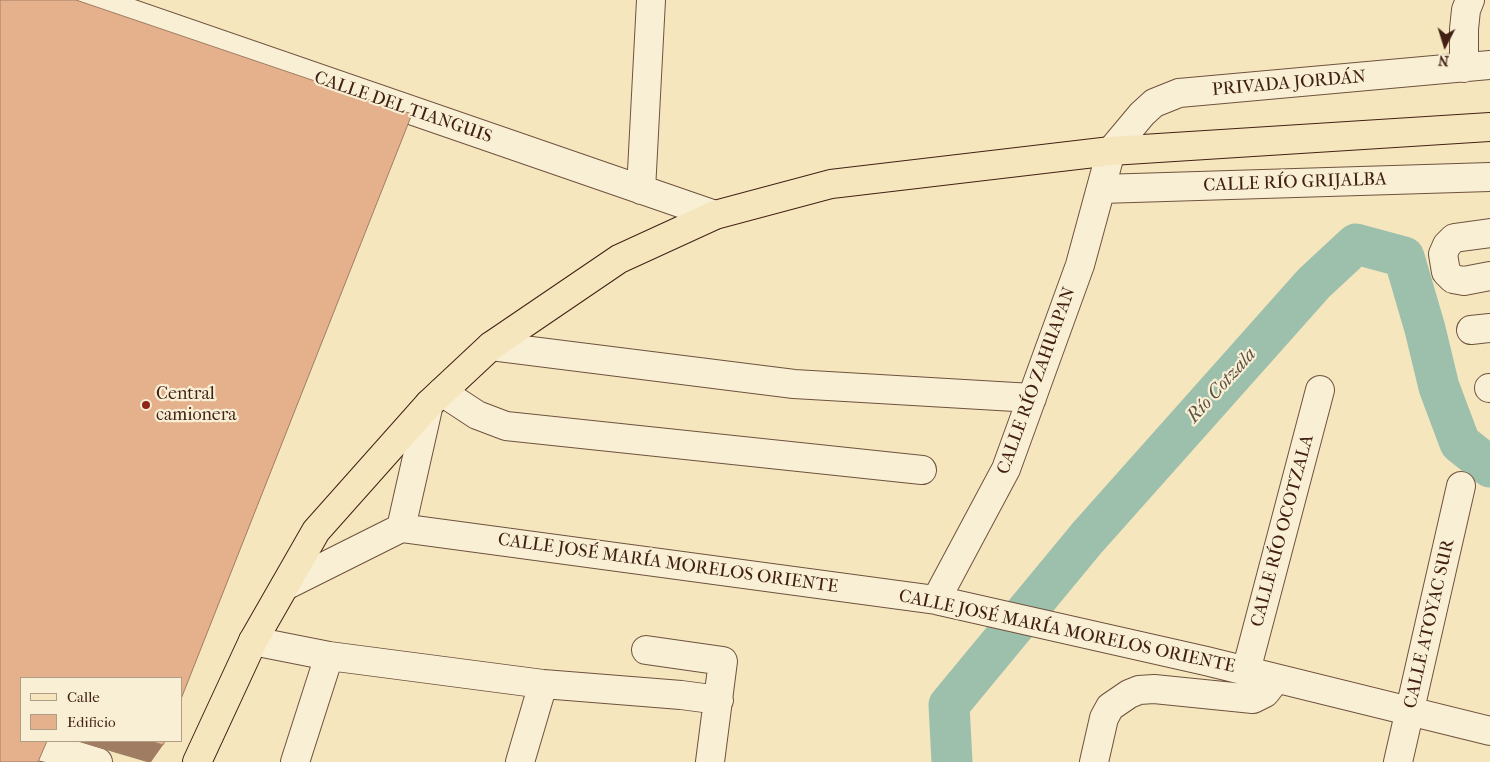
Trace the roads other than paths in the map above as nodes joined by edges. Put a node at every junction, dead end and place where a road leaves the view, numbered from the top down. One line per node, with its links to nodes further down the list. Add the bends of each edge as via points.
1 (92, 0): 9 (street, CALLE DEL TIANGUIS)
2 (651, 0): 9 (street)
3 (1470, 0): 4 (street, via 1464,29)
4 (1477, 66): 6 (street, PRIVADA JORDÁN, via 1179,94 1154,103)
5 (1490, 127): 6 (main road)
6 (1111, 151): 8 (street, CALLE RÍO ZAHUAPAN); 10 (main road, via 831,184)
7 (1490, 177): 8 (street, CALLE RÍO GRIJALBA)
8 (1100, 189): 16 (street, CALLE RÍO ZAHUAPAN, via 1080,265)
9 (641, 190): 10 (street, CALLE DEL TIANGUIS)
10 (715, 215): 13 (main road, via 619,259)
11 (1490, 233): 12 (street, via 1454,238 1443,254 1446,272 1453,279 1464,281)
12 (1490, 276)
13 (491, 346): 15 (main road); 16 (street, via 794,384)
14 (1320, 390): 25 (street, CALLE RÍO OCOTZALA)
15 (435, 398): 17 (street, via 506,426); 19 (street); 20 (main road, via 316,531)
16 (1032, 398): 21 (street, CALLE RÍO ZAHUAPAN, via 1006,469)
17 (922, 470)
18 (1460, 486): 29 (street, CALLE ATOYAC SUR)
19 (401, 528): 20 (street); 21 (street, CALLE JOSÉ MARÍA MORELOS ORIENTE)
20 (285, 586): 22 (main road)
21 (936, 600): 25 (street, CALLE JOSÉ MARÍA MORELOS ORIENTE)
22 (253, 641): 24 (street); 34 (main road)
23 (646, 650): 28 (street, via 723,661)
24 (329, 656): 27 (street); 35 (street)
25 (1246, 671): 26 (street, CALLE JOSÉ MARÍA MORELOS ORIENTE)
26 (1276, 679): 29 (street, CALLE JOSÉ MARÍA MORELOS ORIENTE); 38 (street, via 1266,693 1253,699 1154,689 1129,694 1110,707 1104,718)
27 (543, 684): 28 (street); 36 (street)
28 (719, 700): 37 (street)
29 (1410, 712): 30 (street, CALLE JOSÉ MARÍA MORELOS ORIENTE); 39 (street, CALLE ATOYAC SUR)
30 (1490, 731)
31 (0, 738): 32 (street)
32 (64, 757): 33 (street)
33 (98, 762)
34 (196, 762)
35 (295, 762)
36 (520, 762)
37 (710, 762)
38 (1094, 762)
39 (1398, 762)

